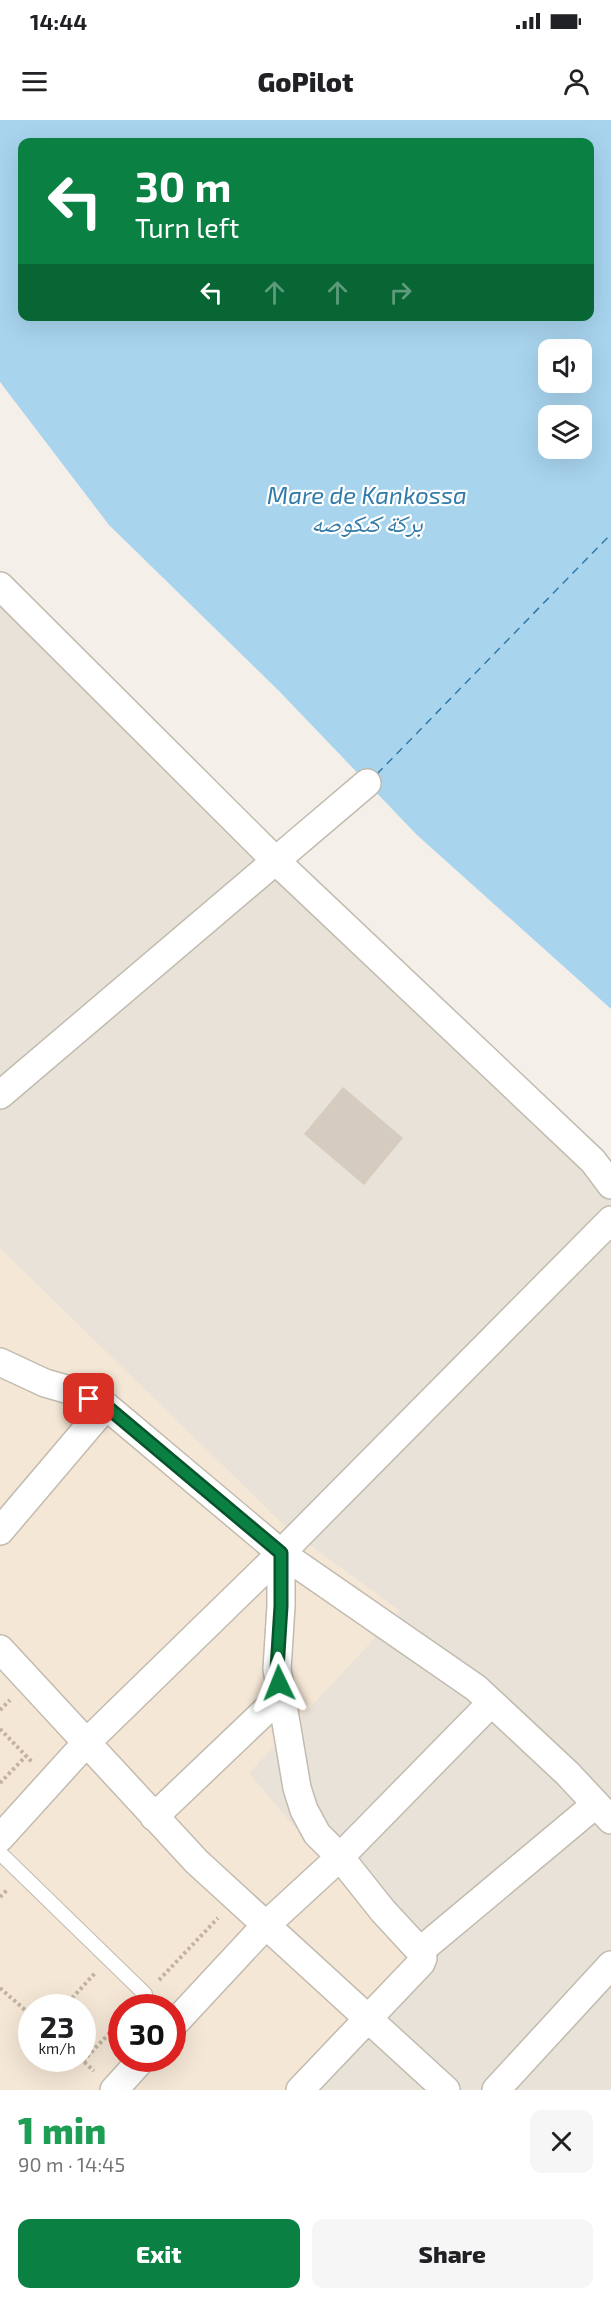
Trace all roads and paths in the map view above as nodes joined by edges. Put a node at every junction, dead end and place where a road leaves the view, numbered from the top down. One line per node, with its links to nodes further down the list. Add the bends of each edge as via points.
1 (0, 586): 3 (street)
2 (367, 783): 3 (street)
3 (276, 861): 4 (street); 5 (street, via 593,1161)
4 (0, 1095)
5 (611, 1185)
6 (611, 1220): 10 (street)
7 (0, 1362): 8 (street)
8 (106, 1406): 9 (street); 10 (street)
9 (0, 1531)
10 (281, 1553): 12 (street, via 277,1669); 13 (street, via 476,1688); 15 (street)
11 (0, 1648): 15 (street)
12 (281, 1696): 20 (street); 23 (street, via 304,1810 317,1834)
13 (491, 1703): 19 (street); 23 (street)
14 (0, 1729): 16 (path)
15 (87, 1742): 17 (street); 20 (street)
16 (26, 1756): 17 (path); 18 (path)
17 (51, 1781): 21 (street)
18 (0, 1783)
19 (603, 1812): 26 (street)
20 (154, 1817): 24 (street)
21 (0, 1838)
22 (0, 1853): 27 (lane)
23 (340, 1857): 25 (street); 26 (street)
24 (238, 1899): 25 (street); 31 (path)
25 (265, 1926): 33 (street); 34 (street)
26 (420, 1951): 34 (street, via 421,1963)
27 (109, 1958): 30 (path); 31 (lane)
28 (611, 1965): 41 (street)
29 (0, 1988): 32 (path)
30 (76, 1994)
31 (145, 1994)
32 (18, 2004)
33 (186, 2011)
34 (368, 2020): 39 (street); 40 (street)
35 (108, 2035): 36 (path)
36 (96, 2047)
37 (130, 2072): 38 (street)
38 (114, 2090)
39 (300, 2090)
40 (446, 2090)
41 (496, 2090)

